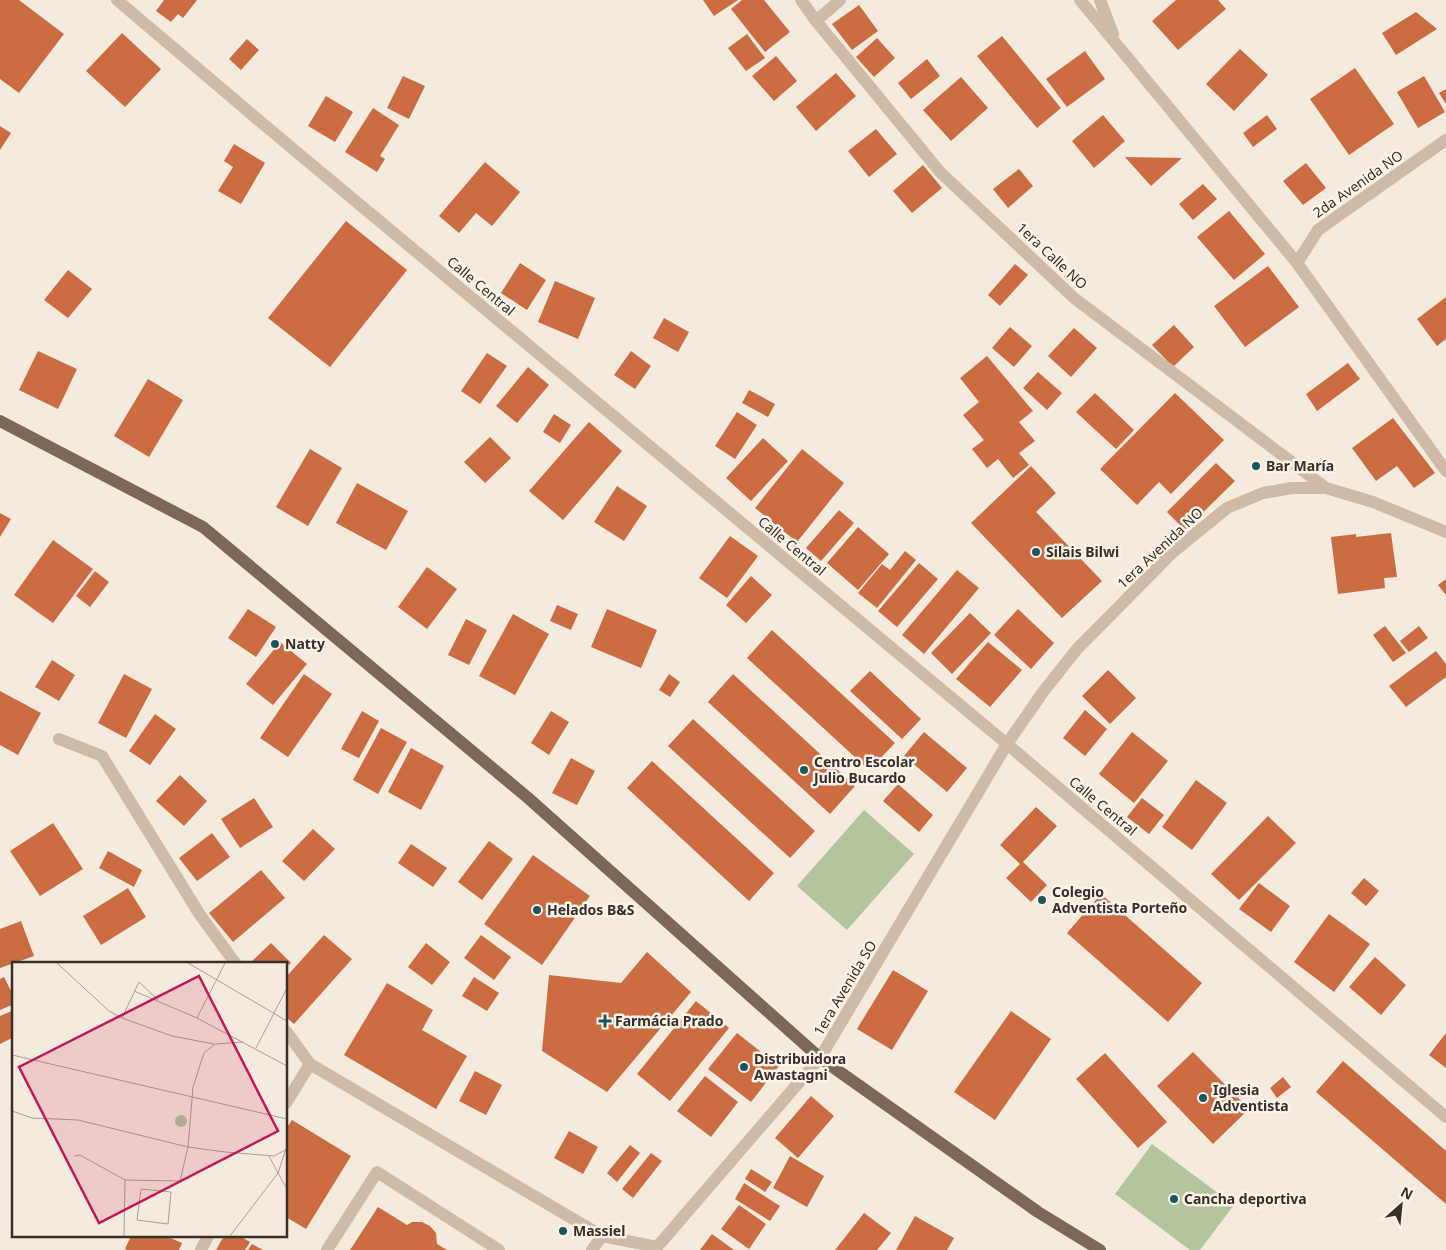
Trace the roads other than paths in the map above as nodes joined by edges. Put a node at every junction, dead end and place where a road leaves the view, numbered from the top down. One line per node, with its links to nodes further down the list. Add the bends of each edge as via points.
1 (117, 0): 15 (street, Calle Central)
2 (801, 0): 6 (street, 1era Calle NO)
3 (840, 0): 6 (street)
4 (1080, 0): 7 (street)
5 (1100, 0): 7 (street)
6 (816, 21): 12 (street, 1era Calle NO, via 940,172 1074,298)
7 (1116, 43): 9 (street)
8 (1446, 140): 9 (street, 2da Avenida NO, via 1318,230)
9 (1298, 263): 11 (street)
10 (0, 421): 18 (main road, via 203,527 527,797)
11 (1446, 471)
12 (1326, 488): 13 (street, 1era Avenida NO, via 1373,502); 15 (street, 1era Avenida NO, via 1292,488 1263,493 1226,508 1173,552 1077,649 1042,692)
13 (1446, 532)
14 (59, 740): 16 (street, via 102,756 200,915)
15 (1007, 744): 18 (street, 1era Avenida SO); 21 (street, Calle Central)
16 (235, 962)
17 (288, 1034): 19 (street)
18 (820, 1058): 22 (street, 1era Avenida SO, via 658,1247); 28 (main road, via 1038,1212)
19 (310, 1064): 20 (street); 22 (street)
20 (288, 1100)
21 (1446, 1117)
22 (602, 1236): 27 (street)
23 (207, 1238): 24 (street)
24 (201, 1250)
25 (327, 1250): 26 (street, via 377,1172)
26 (499, 1250)
27 (592, 1250)
28 (1100, 1250)

